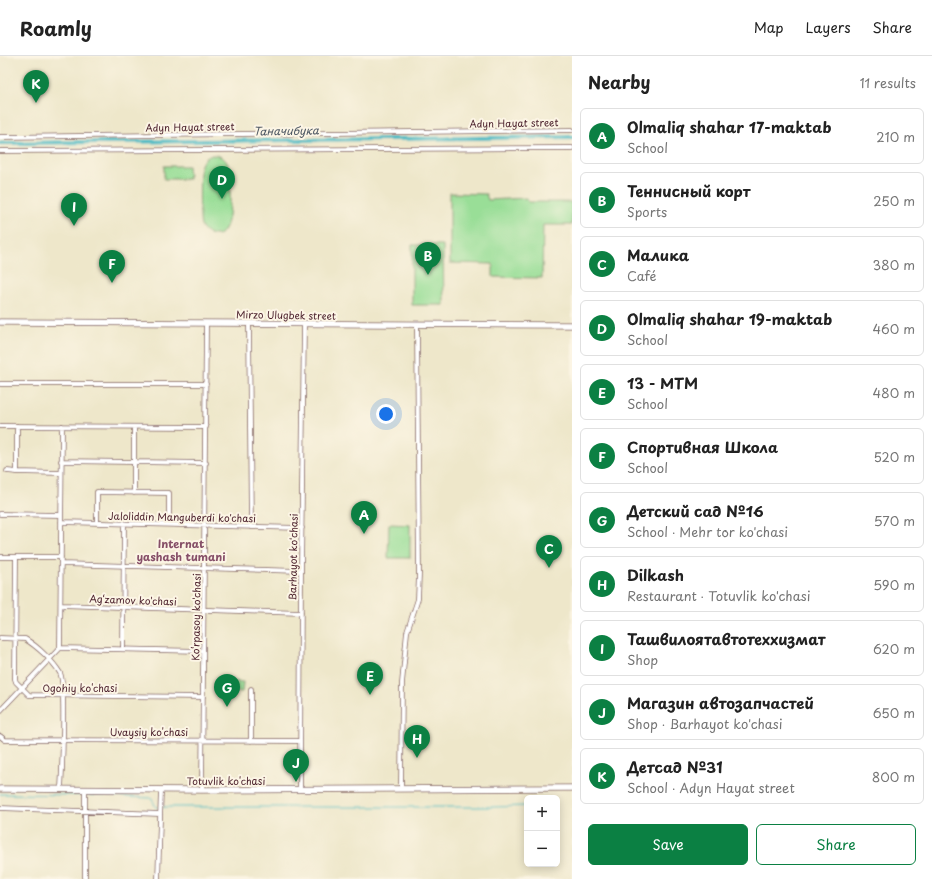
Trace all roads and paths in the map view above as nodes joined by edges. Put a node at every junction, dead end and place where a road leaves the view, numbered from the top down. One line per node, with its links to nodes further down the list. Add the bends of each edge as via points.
1 (572, 130): 2 (street, Adyn Hayat street)
2 (0, 137)
3 (572, 148): 4 (street)
4 (0, 151)
5 (0, 322): 6 (main road, Mirzo Ulugbek street)
6 (206, 324): 7 (main road, Mirzo Ulugbek street); 12 (street, Ko‘rpasoy ko'chasi)
7 (249, 324): 8 (main road, Mirzo Ulugbek street); 32 (street)
8 (304, 324): 10 (main road, Mirzo Ulugbek street); 33 (street, Barhayot ko'chasi)
9 (572, 325): 10 (main road, Mirzo Ulugbek street)
10 (417, 326): 61 (street, via 419,574 418,598 407,632 402,683)
11 (0, 384): 12 (street)
12 (206, 384): 17 (street, Ko‘rpasoy ko'chasi)
13 (0, 426): 14 (street)
14 (17, 426): 15 (street); 22 (street)
15 (62, 426): 16 (street); 18 (street)
16 (134, 427): 17 (street); 19 (street)
17 (206, 427): 20 (street, Ko‘rpasoy ko'chasi)
18 (61, 461): 19 (street); 23 (street)
19 (134, 462): 20 (street); 24 (street)
20 (206, 463): 31 (street, Ko‘rpasoy ko'chasi)
21 (7, 471): 22 (street)
22 (17, 472): 23 (street)
23 (61, 473): 26 (street)
24 (134, 493): 28 (street, via 98,492); 30 (street, via 169,493)
25 (0, 514): 26 (street)
26 (61, 515): 27 (street)
27 (61, 522): 28 (street, Jaloliddin Manguberdi ko'chasi); 36 (street)
28 (97, 523): 29 (street, Jaloliddin Manguberdi ko'chasi)
29 (124, 523): 30 (street, Jaloliddin Manguberdi ko'chasi); 38 (street)
30 (169, 523): 31 (street, Jaloliddin Manguberdi ko'chasi)
31 (205, 525): 32 (street, Jaloliddin Manguberdi ko'chasi); 39 (street, Ko‘rpasoy ko'chasi)
32 (250, 527): 33 (street, Jaloliddin Manguberdi ko'chasi)
33 (302, 528): 40 (street, Barhayot ko'chasi)
34 (0, 557): 35 (street)
35 (16, 557): 36 (street); 46 (street)
36 (61, 557): 37 (street)
37 (61, 564): 38 (street); 41 (street)
38 (124, 566): 39 (street); 42 (street)
39 (205, 568): 40 (street); 43 (street, Ko‘rpasoy ko'chasi)
40 (301, 571): 44 (street, Barhayot ko'chasi)
41 (61, 605): 42 (street, Ag‘zamov ko'chasi); 47 (street)
42 (123, 608): 43 (street, Ag‘zamov ko'chasi); 48 (street)
43 (204, 610): 44 (street, Ag‘zamov ko'chasi); 49 (street, Ko‘rpasoy ko'chasi)
44 (301, 613): 60 (street, Barhayot ko'chasi)
45 (0, 638): 46 (street)
46 (15, 638): 50 (street, via 29,641); 51 (street, via 15,679)
47 (60, 648): 48 (street); 50 (street)
48 (123, 649): 49 (street)
49 (203, 651): 54 (street, Ko‘rpasoy ko'chasi)
50 (49, 660): 51 (street); 53 (street, via 60,673)
51 (22, 688): 53 (street, Ogohiy ko'chasi, via 29,695); 55 (street)
52 (251, 689): 59 (street)
53 (62, 695): 54 (street, Ogohiy ko'chasi); 57 (street)
54 (203, 697): 58 (street, Ko‘rpasoy ko'chasi)
55 (0, 711)
56 (0, 736): 57 (street, Uvaysiy ko'chasi, via 5,740)
57 (62, 740): 58 (street, Uvaysiy ko'chasi); 64 (street)
58 (202, 740): 59 (street, Uvaysiy ko'chasi); 66 (street, Ko‘rpasoy ko'chasi)
59 (251, 740): 60 (street, Uvaysiy ko'chasi)
60 (300, 741): 67 (street, Barhayot ko'chasi)
61 (401, 788): 62 (main road, Totuvlik ko'chasi); 67 (main road, Totuvlik ko'chasi)
62 (572, 788)
63 (0, 789): 64 (main road, Totuvlik ko'chasi)
64 (61, 789): 68 (main road, Totuvlik ko'chasi)
65 (161, 790): 66 (main road, Totuvlik ko'chasi); 68 (main road, Totuvlik ko'chasi); 71 (street)
66 (202, 790): 67 (main road, Totuvlik ko'chasi)
67 (300, 790)
68 (85, 791): 70 (street)
69 (0, 808): 70 (street)
70 (85, 812): 71 (street); 72 (street)
71 (160, 812): 73 (street)
72 (85, 879)
73 (158, 879)

